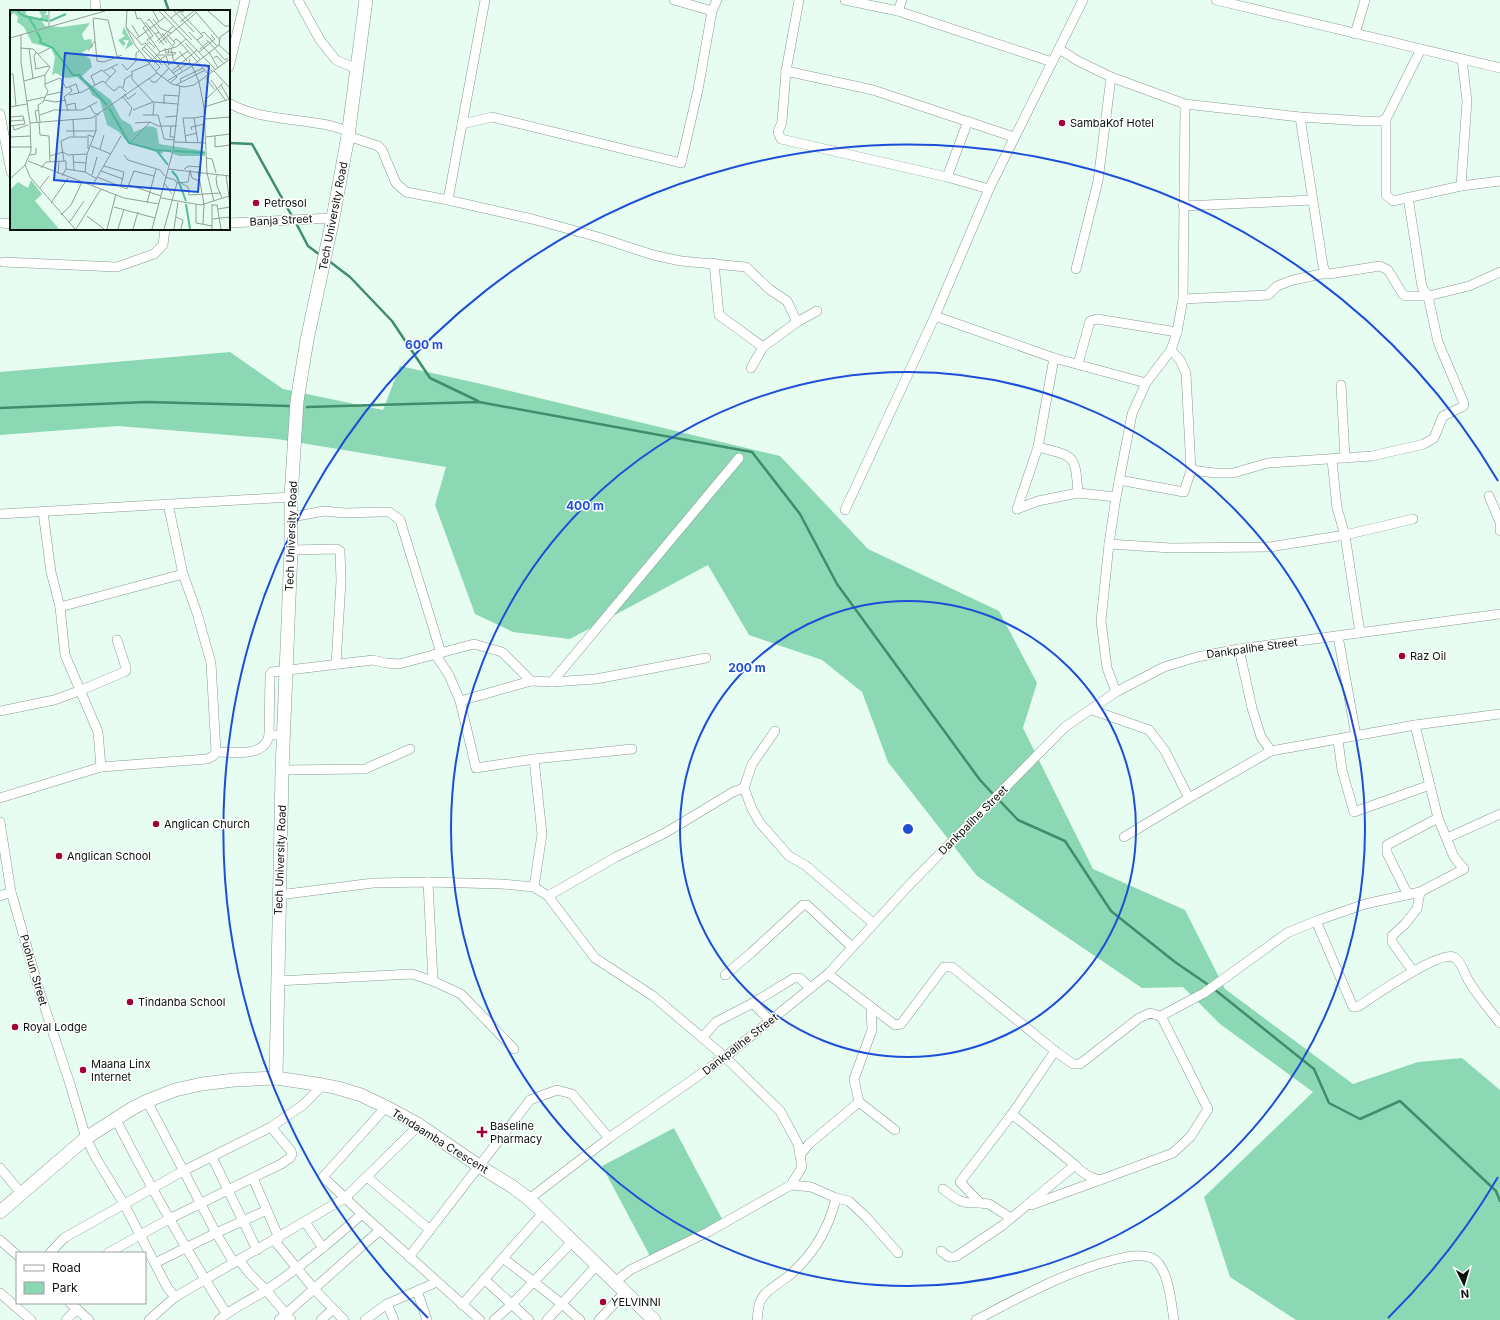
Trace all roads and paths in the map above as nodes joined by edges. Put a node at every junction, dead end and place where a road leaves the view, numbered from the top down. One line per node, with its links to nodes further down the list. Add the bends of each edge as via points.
1 (95, 0): 14 (street)
2 (245, 0): 22 (street)
3 (298, 0): 24 (street, via 320,40 336,60)
4 (366, 0): 24 (street, Tech University Road)
5 (485, 0): 33 (street)
6 (674, 0): 15 (street)
7 (717, 0): 15 (street)
8 (800, 0): 25 (street)
9 (845, 0): 16 (street)
10 (902, 0): 16 (street)
11 (1083, 0): 18 (street)
12 (1216, 0): 17 (street)
13 (1364, 0): 17 (street)
14 (96, 10)
15 (712, 11): 33 (street, via 698,90 681,163 492,117)
16 (898, 11): 21 (street)
17 (1355, 34): 19 (street)
18 (1059, 49): 21 (street); 26 (street)
19 (1422, 49): 20 (street); 31 (street)
20 (1462, 59): 23 (street); 39 (street, via 1467,101)
21 (1052, 62): 35 (street)
22 (230, 63)
23 (1500, 68)
24 (357, 69): 34 (street, Tech University Road)
25 (786, 71): 32 (street, via 873,90); 37 (street, via 782,122 778,132 781,138)
26 (1111, 77): 28 (street); 52 (street, via 1098,181)
27 (230, 104): 34 (street, via 248,112 323,124)
28 (1185, 104): 30 (street); 44 (street)
29 (0, 115): 36 (street)
30 (1300, 117): 31 (street, via 1363,122); 43 (street)
31 (1386, 119): 41 (street, via 1386,195 1393,201)
32 (968, 121): 35 (street); 37 (street)
33 (462, 124): 42 (street)
34 (348, 134): 42 (street, via 378,146 396,183 406,192); 45 (street, Tech University Road)
35 (1014, 137): 40 (street)
36 (10, 167)
37 (947, 177): 40 (street)
38 (1500, 181): 39 (street)
39 (1461, 186): 41 (street)
40 (989, 189): 58 (street)
41 (1408, 197): 55 (street, via 1422,287)
42 (448, 200): 51 (street, via 598,237 652,255 681,261)
43 (1313, 200): 44 (street); 54 (street)
44 (1183, 206): 56 (street)
45 (333, 218): 47 (street, Banja Street); 76 (street, Tech University Road, via 297,400)
46 (0, 223): 48 (street)
47 (230, 223)
48 (10, 224)
49 (165, 230): 50 (street, via 163,245 154,254 117,267)
50 (4, 262)
51 (714, 263): 59 (street, via 746,267 769,289 787,301); 61 (street, via 719,315)
52 (1076, 269)
53 (1500, 272): 55 (street, via 1469,286)
54 (1326, 273): 55 (street, via 1380,266 1388,270 1405,296); 56 (street, via 1277,286 1268,295)
55 (1428, 296): 70 (street, via 1438,342 1464,405 1443,416 1434,438 1424,444 1372,456)
56 (1183, 299): 60 (street)
57 (817, 311): 59 (street)
58 (935, 316): 63 (street); 79 (street)
59 (797, 322): 61 (street)
60 (1177, 332): 62 (street); 64 (street, via 1097,318 1090,322)
61 (763, 347): 65 (street)
62 (1171, 350): 66 (street); 72 (street, via 1180,360 1186,374)
63 (1054, 358): 64 (street); 68 (street)
64 (1078, 364): 66 (street)
65 (751, 368)
66 (1146, 383): 73 (street, via 1132,414)
67 (1341, 384): 70 (street)
68 (1038, 447): 74 (street, via 1068,455 1072,459); 74 (street, via 1018,509 1038,501)
69 (739, 458): 100 (street)
70 (1345, 458): 71 (street)
71 (1332, 460): 72 (street, via 1268,463 1233,473); 85 (street, via 1337,508)
72 (1191, 470): 73 (street, via 1184,492)
73 (1119, 480): 77 (street)
74 (1078, 493): 77 (street)
75 (1489, 496): 84 (street, via 1500,522)
76 (291, 497): 78 (street); 82 (street, Tech University Road)
77 (1116, 497): 86 (street)
78 (168, 504): 80 (street); 88 (street)
79 (845, 510)
80 (43, 512): 81 (street); 89 (street, via 51,572)
81 (0, 514)
82 (292, 517): 87 (street, Tech University Road); 95 (street, via 324,511 389,512 400,520)
83 (1414, 519): 85 (street)
84 (1500, 531)
85 (1345, 535): 86 (street, via 1269,547 1171,548); 91 (street)
86 (1110, 544): 102 (street, via 1101,621 1107,668)
87 (291, 550): 97 (street, via 340,551 341,581); 98 (street, Tech University Road)
88 (184, 574): 89 (street); 116 (street, via 211,662)
89 (60, 607): 101 (street, via 65,655)
90 (1500, 614): 91 (street, Dankpalihe Street)
91 (1360, 633): 92 (street, Dankpalihe Street)
92 (1338, 636): 94 (street, Dankpalihe Street); 111 (street)
93 (117, 640): 101 (street, via 126,671)
94 (1239, 649): 102 (street, Dankpalihe Street, via 1197,657 1164,667); 115 (street, via 1261,737)
95 (438, 654): 97 (street, via 399,664 373,660); 99 (street, via 474,644 502,652); 103 (street)
96 (706, 658): 100 (street, via 596,679)
97 (336, 664): 98 (street)
98 (287, 670): 109 (street, via 272,672 270,675); 110 (street, Tech University Road)
99 (531, 682): 100 (street); 103 (street)
100 (552, 682)
101 (79, 692): 105 (street); 118 (street, via 98,732)
102 (1116, 692): 104 (street, Dankpalihe Street)
103 (460, 700): 117 (street, via 476,768)
104 (1092, 710): 123 (street, via 1149,730 1165,751); 138 (street, Dankpalihe Street, via 1065,727)
105 (0, 711)
106 (1500, 714): 107 (street)
107 (1415, 725): 111 (street); 120 (street)
108 (775, 731): 121 (street, via 752,764)
109 (269, 735): 110 (street); 116 (street, via 268,742 259,750)
110 (284, 735): 119 (street, Tech University Road)
111 (1356, 736): 112 (street)
112 (1338, 740): 115 (street); 120 (street, via 1342,770 1354,812)
113 (410, 749): 119 (street, via 365,769)
114 (632, 749): 117 (street)
115 (1271, 751): 123 (street)
116 (216, 752): 118 (street, via 207,759)
117 (534, 759): 130 (street, via 542,834)
118 (102, 767): 122 (street)
119 (282, 770): 133 (street, Tech University Road)
120 (1430, 785): 125 (street)
121 (744, 788): 136 (street); 138 (street, via 760,823 789,856 805,865)
122 (0, 798)
123 (1189, 798): 127 (street)
124 (1500, 814): 128 (street)
125 (1438, 818): 128 (street); 134 (street, via 1387,845 1387,853)
126 (0, 822): 131 (street, Puohun Street)
127 (1124, 837)
128 (1447, 838): 132 (street, via 1454,857 1464,869)
129 (428, 882): 130 (street); 133 (street, via 373,883); 144 (street)
130 (534, 887): 136 (street)
131 (11, 892): 135 (street); 165 (street, Puohun Street)
132 (1420, 892): 134 (street); 140 (street, via 1417,909 1392,936 1392,942)
133 (280, 895): 143 (street, Tech University Road)
134 (1408, 895): 137 (street, via 1365,904)
135 (0, 896)
136 (548, 896): 151 (street, via 595,958 653,996)
137 (1316, 921): 140 (street, via 1353,1007 1359,1006); 148 (street, via 1287,933 1204,993)
138 (873, 923): 139 (street, Dankpalihe Street)
139 (852, 947): 141 (street, Dankpalihe Street); 142 (street, via 807,905 803,905)
140 (1413, 971): 150 (street, via 1439,959 1454,957)
141 (828, 974): 145 (street, Dankpalihe Street); 147 (street)
142 (725, 975)
143 (277, 981): 144 (street, via 412,974); 155 (street, Tech University Road)
144 (433, 981): 152 (street, via 461,994)
145 (810, 988): 146 (street, via 800,978 794,978); 149 (street, Dankpalihe Street)
146 (753, 1003): 149 (street); 151 (street, via 716,1022)
147 (871, 1007): 153 (street, via 895,1026 900,1024 944,967 952,967); 158 (street, via 872,1030 854,1079)
148 (1161, 1016): 153 (street, via 1150,1013 1139,1018 1080,1064 1073,1064); 175 (street, via 1208,1109 1191,1136 1173,1153)
149 (770, 1021): 154 (street, Dankpalihe Street)
150 (1500, 1023)
151 (702, 1038): 154 (street)
152 (514, 1049)
153 (1055, 1051): 160 (street)
154 (725, 1057): 166 (street, Dankpalihe Street); 167 (street, via 780,1111 798,1144)
155 (276, 1078): 156 (street, Tendaamba Crescent); 157 (street, Tendaamba Crescent, via 202,1084 175,1090)
156 (323, 1085): 159 (street, Tendaamba Crescent, via 361,1095); 163 (street, via 303,1105)
157 (147, 1101): 161 (street, Tendaamba Crescent); 172 (street)
158 (859, 1102): 164 (street); 167 (street, via 809,1144)
159 (386, 1107): 162 (street, Tendaamba Crescent); 181 (street, via 323,1177)
160 (1012, 1114): 169 (street); 185 (street, via 960,1182)
161 (116, 1120): 165 (street, Tendaamba Crescent); 178 (street)
162 (419, 1125): 170 (street, Tendaamba Crescent); 173 (street)
163 (271, 1127): 168 (street); 174 (street, via 292,1154 290,1158)
164 (895, 1130)
165 (86, 1138): 180 (street, Tendaamba Crescent); 186 (street, Puohun Street)
166 (610, 1138): 170 (street, via 572,1094 557,1090 530,1100); 183 (street, Dankpalihe Street)
167 (800, 1155): 176 (street, via 802,1167)
168 (212, 1157): 172 (street); 179 (street)
169 (1075, 1165): 175 (street, via 1082,1172); 187 (street)
170 (479, 1166): 183 (street, Tendaamba Crescent); 197 (street)
171 (0, 1168): 180 (street)
172 (183, 1171): 178 (street); 184 (street)
173 (367, 1177): 181 (street); 197 (street)
174 (253, 1178): 179 (street); 188 (street)
175 (1100, 1180): 187 (street)
176 (791, 1184): 182 (street, via 812,1187); 220 (street, via 708,1232 630,1270)
177 (943, 1188): 185 (street, via 967,1204)
178 (152, 1189): 186 (street); 193 (street)
179 (227, 1189): 184 (street); 194 (street)
180 (21, 1193): 189 (street, Tendaamba Crescent)
181 (345, 1198): 191 (street); 195 (street)
182 (836, 1198): 209 (street, via 849,1201); 254 (street, via 826,1230 812,1251 792,1273 763,1297 759,1303)
183 (529, 1199): 190 (street, Tendaamba Crescent)
184 (200, 1203): 193 (street); 198 (street)
185 (980, 1203): 192 (street, via 989,1204)
186 (124, 1204): 199 (street, Puohun Street); 207 (street, via 64,1238)
187 (1024, 1207): 192 (street)
188 (267, 1210): 194 (street); 200 (street)
189 (0, 1212)
190 (543, 1213): 202 (street, Tendaamba Crescent); 212 (street)
191 (362, 1214): 196 (street); 204 (street)
192 (1012, 1218): 206 (street, via 957,1256 948,1257)
193 (169, 1219): 199 (street); 203 (street)
194 (243, 1221): 198 (street); 205 (street)
195 (305, 1222): 200 (street); 204 (street)
196 (380, 1230): 211 (street); 222 (street)
197 (430, 1230): 211 (street)
198 (216, 1233): 203 (street); 213 (street)
199 (141, 1235): 208 (street); 214 (street, Puohun Street)
200 (277, 1239): 205 (street); 216 (street)
201 (0, 1240): 210 (street)
202 (572, 1242): 215 (street, Tendaamba Crescent); 221 (street)
203 (186, 1247): 214 (street); 217 (street)
204 (323, 1248): 216 (street)
205 (257, 1250): 213 (street)
206 (941, 1251)
207 (51, 1252)
208 (110, 1252)
209 (898, 1253)
210 (16, 1255)
211 (409, 1257): 219 (street)
212 (503, 1258): 218 (street); 221 (street)
213 (236, 1261): 217 (street); 223 (street)
214 (155, 1263): 227 (street, Puohun Street)
215 (597, 1265): 220 (street, Tendaamba Crescent); 231 (street)
216 (296, 1268): 222 (street); 223 (street)
217 (205, 1280): 227 (street); 235 (street)
218 (484, 1280): 230 (street); 232 (street)
219 (437, 1282): 224 (street); 232 (street)
220 (614, 1282): 225 (street, Tendaamba Crescent)
221 (533, 1283): 230 (street); 231 (street)
222 (314, 1289): 234 (street); 236 (street)
223 (266, 1290): 235 (street); 236 (street)
224 (417, 1291): 229 (street); 247 (street)
225 (625, 1292): 237 (street, Tendaamba Crescent); 253 (street)
226 (0, 1293): 238 (street)
227 (175, 1297): 241 (street)
228 (71, 1304): 233 (street)
229 (387, 1304): 245 (street); 246 (street)
230 (512, 1304): 249 (street); 250 (street)
231 (562, 1304): 251 (street); 252 (street)
232 (462, 1305): 248 (street)
233 (77, 1309): 239 (street); 240 (street)
234 (333, 1309): 243 (street); 244 (street)
235 (226, 1313): 242 (street)
236 (285, 1318)
237 (650, 1319)
238 (31, 1320)
239 (66, 1320)
240 (89, 1320)
241 (149, 1320)
242 (218, 1320)
243 (321, 1320)
244 (344, 1320)
245 (365, 1320)
246 (394, 1320)
247 (427, 1320)
248 (480, 1320)
249 (494, 1320)
250 (529, 1320)
251 (548, 1320)
252 (580, 1320)
253 (599, 1320)
254 (757, 1320)
255 (976, 1320): 256 (street, via 1064,1276 1091,1266 1142,1256 1153,1259 1160,1266 1168,1282)
256 (1174, 1320)

